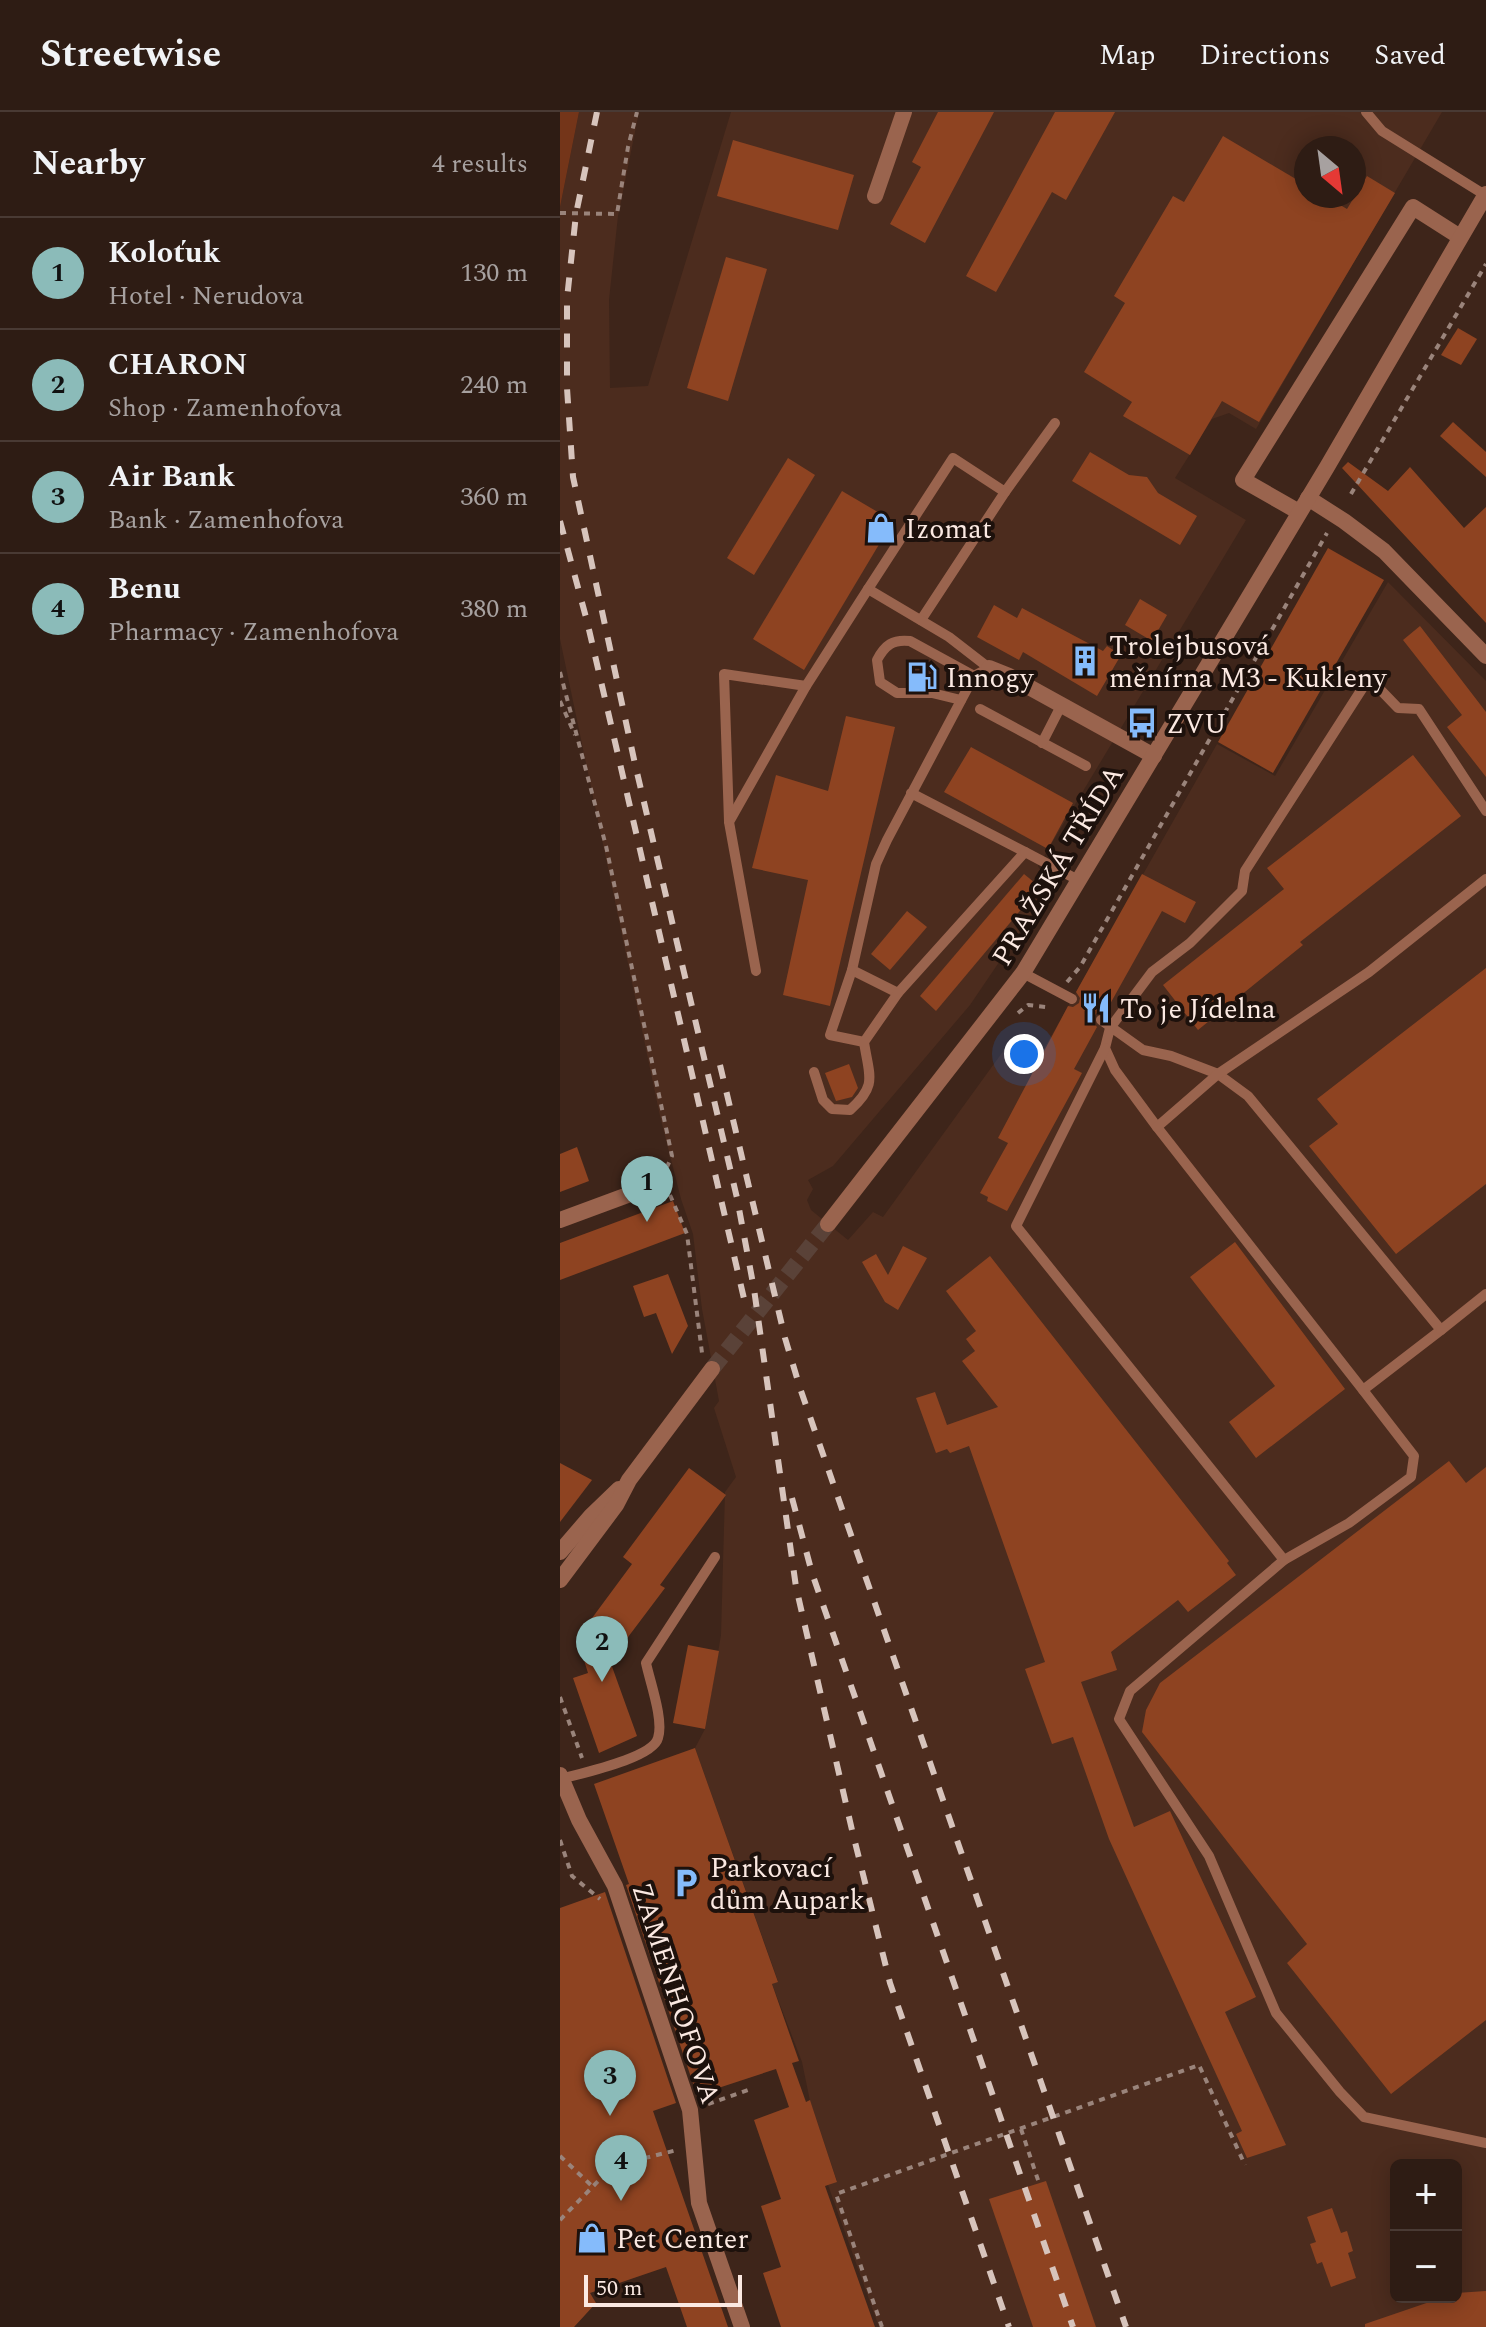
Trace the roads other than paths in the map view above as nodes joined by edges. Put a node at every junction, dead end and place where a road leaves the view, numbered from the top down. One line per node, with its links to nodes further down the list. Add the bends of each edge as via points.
1 (904, 112): 4 (street)
2 (1366, 112): 3 (lane, via 1382,131)
3 (1486, 194): 5 (street, PRAŽSKÁ TŘÍDA)
4 (875, 196)
5 (1460, 237): 8 (street, PRAŽSKÁ TŘÍDA); 8 (street, via 1413,207 1243,480)
6 (1055, 423): 7 (lane)
7 (1005, 492): 9 (lane, via 953,458); 10 (lane)
8 (1304, 505): 11 (street, via 1338,516 1384,551); 18 (street, PRAŽSKÁ TŘÍDA)
9 (868, 589): 10 (lane); 13 (lane)
10 (921, 620): 12 (lane, via 949,637)
11 (1486, 656)
12 (982, 672): 14 (lane); 14 (lane, via 910,641 886,645 877,660 880,682 890,691); 15 (street)
13 (806, 686): 22 (lane); 22 (lane, via 724,674)
14 (961, 700): 20 (lane)
15 (1062, 704): 17 (lane); 18 (street)
16 (980, 709): 17 (lane)
17 (1042, 743): 19 (lane)
18 (1154, 756): 25 (street, PRAŽSKÁ TŘÍDA)
19 (1086, 766)
20 (911, 793): 23 (lane); 26 (lane, via 876,864)
21 (1486, 811): 31 (lane, via 1419,709 1398,708 1369,678 1245,871 1242,891 1152,972)
22 (729, 822): 27 (lane)
23 (1025, 852): 25 (lane); 29 (lane)
24 (1486, 879): 35 (lane, via 1369,972)
25 (1080, 881): 28 (street, PRAŽSKÁ TŘÍDA)
26 (852, 970): 29 (lane); 32 (lane, via 830,1035)
27 (756, 971)
28 (1023, 973): 30 (lane); 39 (street, PRAŽSKÁ TŘÍDA)
29 (898, 993): 32 (lane)
30 (1072, 999)
31 (1105, 1024): 33 (lane); 35 (lane, via 1143,1050)
32 (864, 1042): 34 (lane, via 871,1085 850,1110 832,1109 823,1100)
33 (1105, 1048): 36 (lane); 47 (lane, via 1016,1226)
34 (814, 1072)
35 (1218, 1074): 36 (lane); 41 (lane, via 1248,1096)
36 (1157, 1127): 43 (lane)
37 (660, 1183): 38 (street)
38 (560, 1220)
39 (828, 1224)
40 (1486, 1294): 41 (lane)
41 (1441, 1330): 43 (lane)
42 (708, 1364): 44 (street)
43 (1363, 1390): 47 (lane, via 1414,1456 1411,1477 1349,1523)
44 (629, 1480): 45 (street); 48 (street)
45 (560, 1552)
46 (715, 1557): 49 (lane, via 646,1663 658,1718 657,1742 637,1756)
47 (1284, 1560): 50 (lane, via 1130,1691 1119,1719 1209,1856 1276,2013 1340,2092 1364,2117)
48 (560, 1580)
49 (561, 1777): 51 (street, ZAMENHOFOVA, via 615,1886 690,2110 699,2203)
50 (1486, 2143)
51 (742, 2327)

